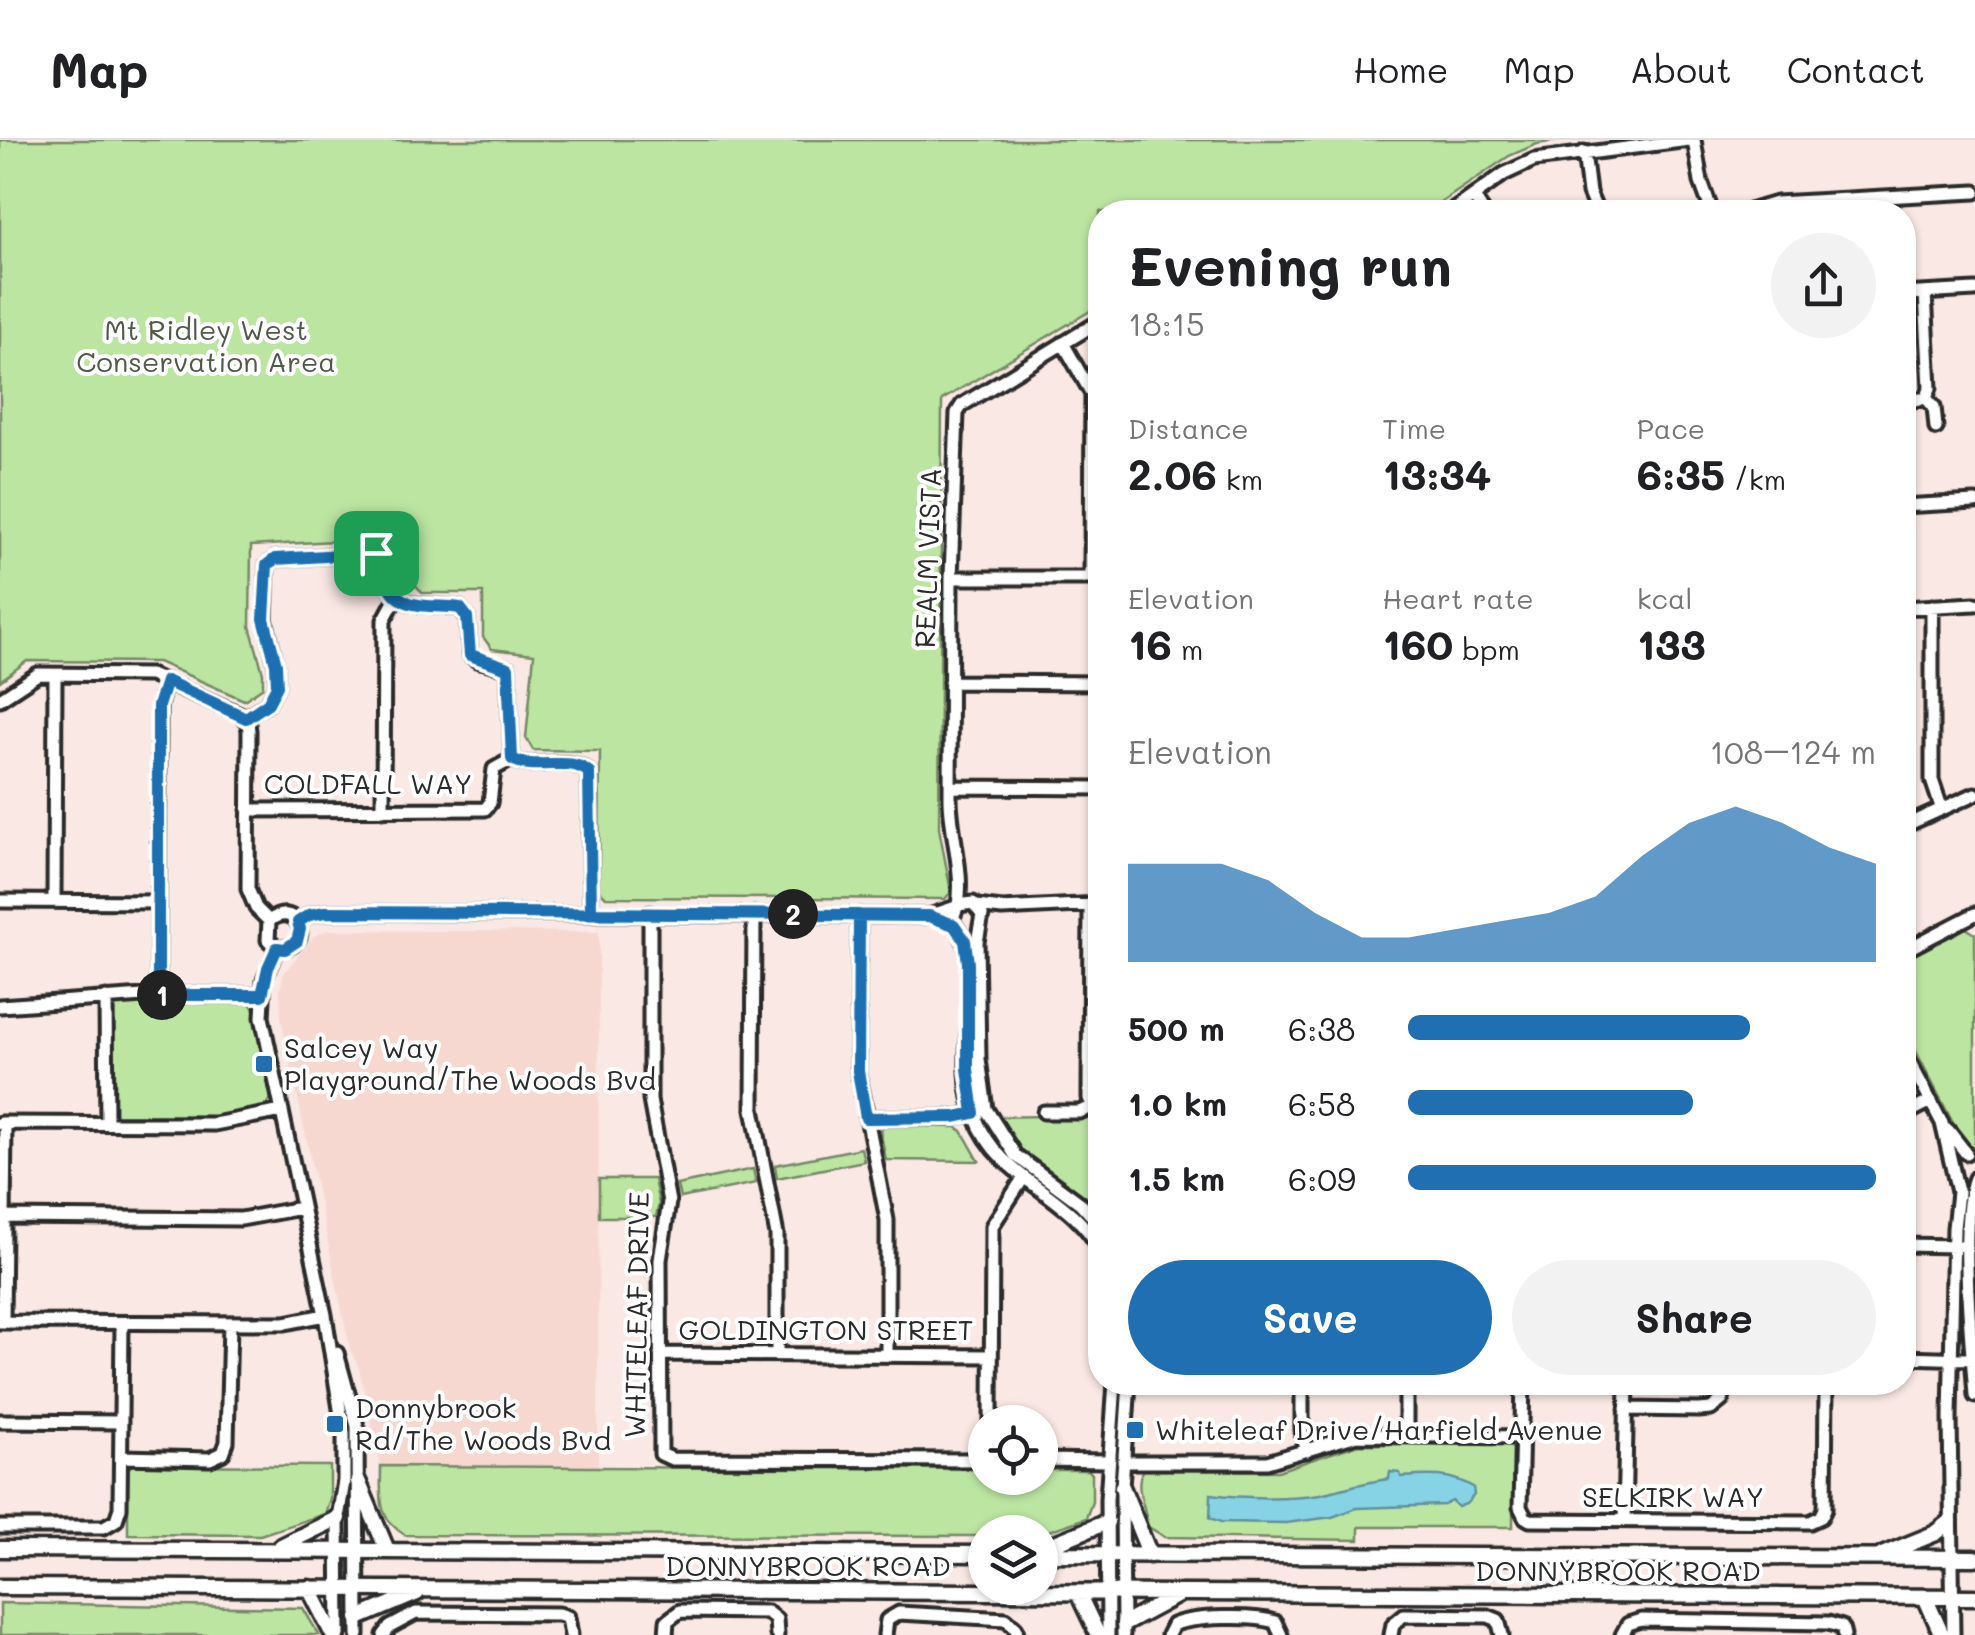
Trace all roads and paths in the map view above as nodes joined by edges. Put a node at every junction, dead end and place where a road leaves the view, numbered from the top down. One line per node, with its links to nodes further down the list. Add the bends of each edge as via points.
1 (1692, 140): 2 (street); 8 (street)
2 (1584, 152): 4 (street, via 1534,160); 7 (street)
3 (1975, 192): 9 (street)
4 (1474, 196): 5 (street); 6 (street)
5 (1468, 200)
6 (1476, 200)
7 (1593, 200)
8 (1708, 200)
9 (1830, 200)
10 (1975, 290): 11 (street)
11 (1924, 292): 12 (street); 16 (street)
12 (1916, 293)
13 (1088, 328): 14 (street, REALM VISTA)
14 (1063, 343): 15 (street); 21 (street, REALM VISTA, via 958,409)
15 (1088, 387)
16 (1926, 398): 17 (street); 18 (street, via 1934,406)
17 (1916, 400)
18 (1936, 428)
19 (1975, 502): 20 (street)
20 (1916, 505)
21 (951, 578): 22 (street); 29 (street, REALM VISTA)
22 (1088, 578)
23 (397, 596): 32 (street, via 376,553 272,560 264,619 277,686 268,703); 33 (street, via 411,604 460,608 470,655 508,668); 39 (street, via 384,620)
24 (1975, 604): 25 (street)
25 (1932, 606): 26 (street); 37 (street, via 1932,780)
26 (1916, 607)
27 (55, 675): 28 (street, via 150,675); 31 (street, via 31,676); 43 (street)
28 (166, 681): 32 (street); 44 (street, via 158,706)
29 (950, 682): 30 (street); 34 (street, REALM VISTA)
30 (1088, 683)
31 (0, 699)
32 (246, 718): 38 (street)
33 (512, 759): 39 (street, COLDFALL WAY, via 494,769 485,809); 49 (street, via 589,772)
34 (950, 787): 35 (street); 41 (street, REALM VISTA)
35 (1088, 788)
36 (1975, 794): 37 (street)
37 (1941, 807): 40 (street)
38 (248, 810): 39 (street, COLDFALL WAY); 55 (street, via 248,889)
39 (383, 810)
40 (1916, 819)
41 (959, 874): 46 (street, REALM VISTA); 47 (street, REALM VISTA)
42 (0, 901): 43 (street)
43 (54, 901): 44 (street)
44 (158, 902): 61 (street)
45 (1088, 904): 48 (street)
46 (975, 905): 47 (street); 48 (street); 57 (street)
47 (957, 906): 53 (street); 58 (street)
48 (1002, 910): 57 (street)
49 (591, 913): 50 (street); 56 (street, via 325,912)
50 (650, 914): 51 (street); 93 (street, WHITELEAF DRIVE, via 650,1100 670,1202 660,1260)
51 (754, 914): 52 (street); 94 (street, via 753,1110 777,1235)
52 (859, 915): 53 (street); 72 (street, via 858,1071)
53 (929, 916): 58 (street)
54 (1974, 918): 59 (street)
55 (269, 921): 56 (street, via 280,914); 60 (street, via 268,940)
56 (298, 922): 60 (street, via 297,941)
57 (981, 924): 58 (street, via 972,932); 78 (street, via 983,1098)
58 (956, 928): 71 (street, via 968,963)
59 (1916, 945)
60 (277, 948): 62 (street)
61 (158, 995): 62 (street); 63 (street)
62 (262, 995): 69 (street)
63 (106, 998): 64 (street); 74 (street)
64 (0, 1006)
65 (1916, 1073): 66 (street)
66 (1931, 1101): 67 (street); 75 (street)
67 (1916, 1109)
68 (1088, 1110): 70 (street)
69 (282, 1112): 74 (street, via 214,1124); 80 (street)
70 (1044, 1112)
71 (974, 1113): 72 (street); 78 (street, via 999,1156)
72 (866, 1118): 95 (street, via 887,1220)
73 (3, 1122): 74 (street); 82 (street)
74 (106, 1123)
75 (1942, 1123): 76 (street); 77 (street)
76 (1972, 1154): 77 (street, via 1958,1157)
77 (1955, 1170): 79 (street, via 1963,1179); 85 (street)
78 (1027, 1174): 81 (street); 83 (street); 96 (street, via 992,1226)
79 (1975, 1178): 86 (street)
80 (301, 1208): 82 (street, via 240,1219); 89 (street)
81 (1088, 1212)
82 (4, 1217): 90 (street)
83 (1088, 1233)
84 (1916, 1245): 85 (street)
85 (1954, 1246): 86 (street); 87 (street)
86 (1968, 1246): 88 (street)
87 (1954, 1310): 88 (street); 98 (street)
88 (1973, 1310): 99 (street)
89 (325, 1316): 92 (street); 121 (street, via 352,1399); 123 (street, via 344,1434)
90 (1, 1322): 91 (street)
91 (122, 1322): 92 (street); 112 (street)
92 (230, 1322): 116 (street, via 223,1452 210,1459)
93 (660, 1354): 94 (street, GOLDINGTON STREET); 117 (street, WHITELEAF DRIVE, via 658,1444 665,1457)
94 (776, 1354): 95 (street, GOLDINGTON STREET)
95 (886, 1355): 96 (street, GOLDINGTON STREET)
96 (991, 1356): 109 (street)
97 (1916, 1357): 98 (street)
98 (1953, 1358): 99 (street); 126 (street)
99 (1973, 1359): 108 (street)
100 (1114, 1395): 119 (street)
101 (1127, 1395): 120 (street)
102 (1302, 1395): 115 (street)
103 (1406, 1395): 113 (street)
104 (1523, 1395): 114 (street, SELKIRK WAY)
105 (1626, 1395): 110 (street)
106 (1723, 1395): 110 (street, via 1711,1409)
107 (1826, 1395): 125 (street, SELKIRK WAY, via 1825,1509 1817,1521)
108 (1975, 1396)
109 (991, 1405)
110 (1626, 1409): 125 (street)
111 (0, 1421): 112 (street)
112 (121, 1422): 116 (street)
113 (1406, 1436): 114 (street); 115 (street, via 1357,1435)
114 (1522, 1437): 125 (street, SELKIRK WAY, via 1525,1517)
115 (1308, 1451): 120 (street, via 1267,1462)
116 (121, 1457): 127 (street, via 120,1514 111,1524)
117 (968, 1460)
118 (1058, 1460): 119 (street)
119 (1109, 1461): 124 (street)
120 (1123, 1462): 122 (street)
121 (358, 1481): 132 (street); 133 (main road)
122 (1122, 1487): 136 (main road); 137 (street)
123 (338, 1518): 130 (main road); 131 (street)
124 (1107, 1522): 128 (main road); 137 (street)
125 (1624, 1522)
126 (1950, 1522): 138 (main road); 139 (street)
127 (0, 1527)
128 (1058, 1543)
129 (0, 1548): 130 (main road, DONNYBROOK ROAD)
130 (270, 1550): 131 (main road, DONNYBROOK ROAD)
131 (339, 1550): 132 (main road, DONNYBROOK ROAD); 143 (street)
132 (358, 1550): 133 (main road, DONNYBROOK ROAD); 144 (street)
133 (387, 1550): 135 (main road, DONNYBROOK ROAD)
134 (1058, 1552): 137 (main road, DONNYBROOK ROAD)
135 (968, 1554)
136 (1150, 1554): 137 (main road, DONNYBROOK ROAD); 138 (main road, DONNYBROOK ROAD)
137 (1115, 1555): 147 (street)
138 (1876, 1558): 139 (main road, DONNYBROOK ROAD)
139 (1950, 1558): 140 (main road, DONNYBROOK ROAD); 150 (street)
140 (1975, 1558)
141 (0, 1587): 142 (main road, DONNYBROOK ROAD)
142 (308, 1588): 143 (main road, DONNYBROOK ROAD); 155 (main road)
143 (338, 1588): 144 (main road, DONNYBROOK ROAD); 155 (street)
144 (357, 1588): 145 (main road, DONNYBROOK ROAD); 152 (street)
145 (427, 1588): 146 (main road, DONNYBROOK ROAD); 152 (main road)
146 (1078, 1593): 147 (main road, DONNYBROOK ROAD); 163 (main road)
147 (1116, 1594): 148 (main road, DONNYBROOK ROAD); 154 (street); 164 (street)
148 (1178, 1594): 149 (main road, DONNYBROOK ROAD); 154 (main road)
149 (1926, 1596): 150 (main road, DONNYBROOK ROAD); 172 (main road)
150 (1952, 1597): 151 (main road, DONNYBROOK ROAD); 173 (street)
151 (1975, 1598)
152 (358, 1618): 156 (street)
153 (1748, 1621): 169 (street, via 1641,1620); 170 (street); 171 (street, via 1828,1623 1842,1627)
154 (1124, 1630)
155 (336, 1635)
156 (358, 1635)
157 (384, 1635): 158 (street, via 416,1613 559,1614 570,1622)
158 (570, 1635)
159 (666, 1635): 160 (street, via 667,1621 680,1611 768,1612)
160 (777, 1635)
161 (885, 1635): 162 (street, via 887,1620 899,1614 1006,1619)
162 (1017, 1635)
163 (1098, 1635)
164 (1108, 1635)
165 (1168, 1635): 166 (street, via 1190,1620 1261,1618 1275,1622)
166 (1281, 1635)
167 (1391, 1635): 168 (street, via 1392,1624 1404,1615 1488,1616 1498,1620)
168 (1502, 1635)
169 (1622, 1635)
170 (1748, 1635)
171 (1844, 1635)
172 (1942, 1635)
173 (1953, 1635)

